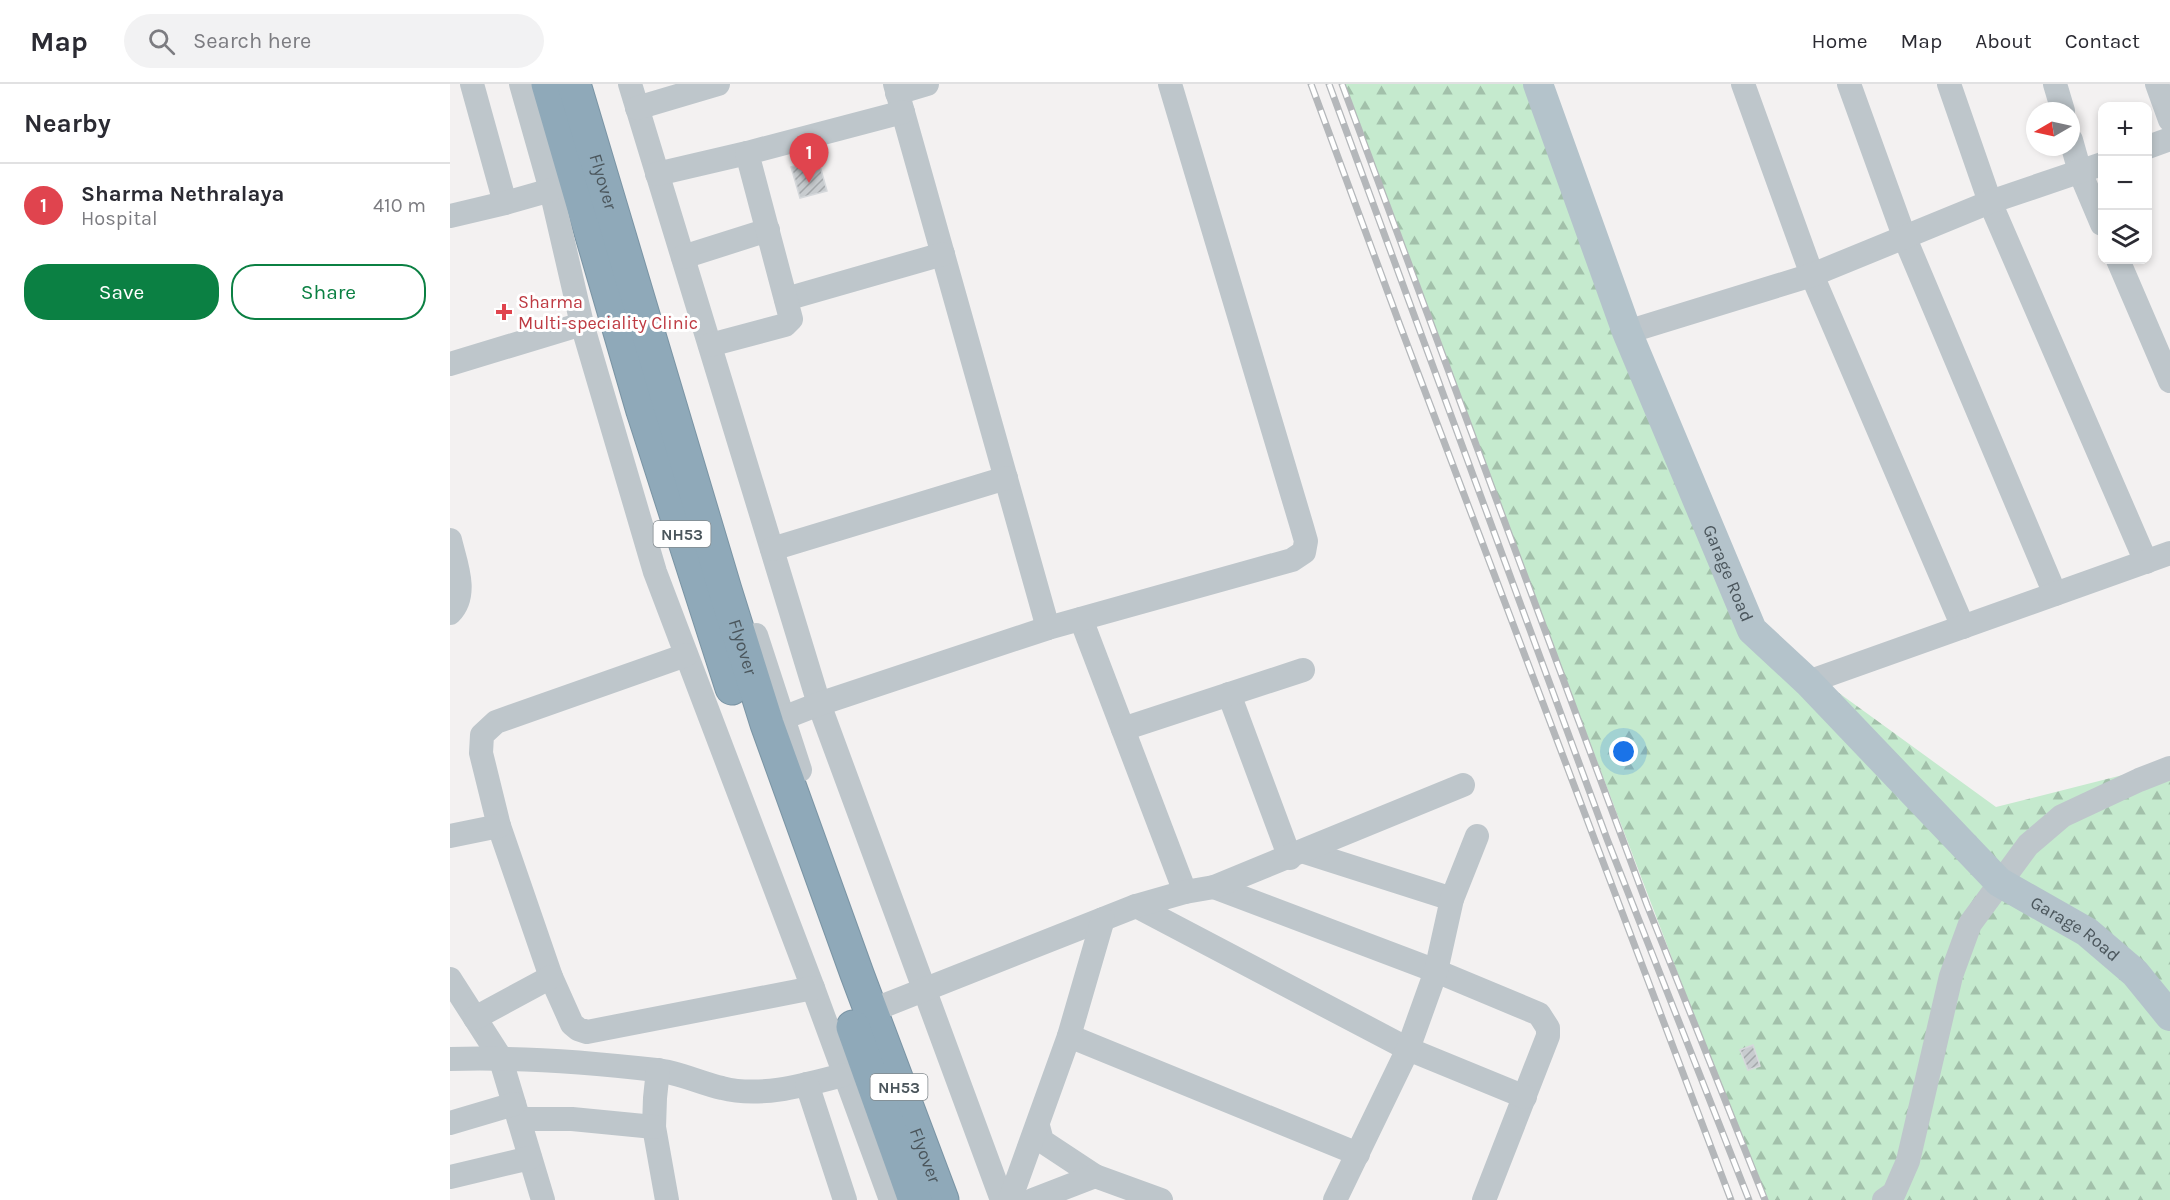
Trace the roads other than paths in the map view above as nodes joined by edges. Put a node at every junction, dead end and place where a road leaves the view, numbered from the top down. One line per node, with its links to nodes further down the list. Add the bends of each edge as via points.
1 (472, 84): 28 (street)
2 (521, 84): 26 (street)
3 (548, 84): 75 (highway, Flyover / NH53, via 692,567)
4 (573, 84): 75 (highway, Flyover / NH53, via 763,713)
5 (589, 84): 58 (street, via 688,426)
6 (630, 84): 18 (street)
7 (718, 84): 18 (street)
8 (927, 84): 16 (street)
9 (1170, 84): 50 (street, via 1306,541 1304,552 1292,560)
10 (1538, 84): 39 (main road, Garage Road)
11 (1743, 84): 36 (street)
12 (1849, 84): 32 (street)
13 (1949, 84): 27 (street)
14 (2055, 84): 17 (street)
15 (2157, 84): 19 (street)
16 (898, 96): 22 (street); 33 (street)
17 (2060, 102)
18 (637, 108): 25 (street)
19 (2170, 120)
20 (2170, 139): 21 (street)
21 (2152, 146)
22 (747, 153): 25 (street); 31 (street)
23 (2080, 153): 24 (street)
24 (2091, 168): 27 (street); 29 (street)
25 (657, 174): 34 (street)
26 (550, 190): 28 (street); 38 (street)
27 (1990, 202): 32 (street); 47 (street)
28 (505, 203): 30 (street)
29 (2100, 210)
30 (450, 216)
31 (768, 231): 34 (street); 37 (street)
32 (1904, 236): 36 (street); 48 (street)
33 (943, 254): 37 (street); 43 (street)
34 (683, 257): 40 (street)
35 (2120, 264): 42 (street)
36 (1812, 275): 39 (street); 51 (street)
37 (786, 299): 40 (street, via 791,319 785,325)
38 (582, 324): 41 (street); 53 (street, via 656,572)
39 (1627, 332): 55 (main road, Garage Road, via 1752,630)
40 (710, 345): 45 (street)
41 (450, 364)
42 (2170, 381)
43 (1006, 478): 45 (street); 52 (street)
44 (450, 540): 49 (street, via 460,586)
45 (772, 549): 57 (street)
46 (2170, 553): 47 (street)
47 (2146, 562): 48 (street)
48 (2055, 594): 51 (street)
49 (450, 613)
50 (1081, 619): 52 (street); 59 (street)
51 (1963, 627): 55 (street)
52 (1048, 628): 57 (street)
53 (686, 655): 62 (street, via 488,728 482,735 481,753); 75 (street)
54 (1303, 670): 56 (street)
55 (1808, 682): 66 (main road, Garage Road)
56 (1229, 694): 59 (street); 65 (street)
57 (819, 704): 58 (street); 76 (street)
58 (783, 718): 77 (street)
59 (1123, 729): 68 (street)
60 (2170, 768): 66 (street, via 2062,816 2028,845)
61 (1463, 785): 65 (street)
62 (500, 826): 63 (street); 73 (street)
63 (450, 836)
64 (1477, 836): 69 (street)
65 (1297, 855): 67 (street); 69 (street)
66 (1999, 882): 78 (main road, Garage Road, via 2087,932 2135,973); 108 (street, via 1970,924 1951,976 1908,1161 1894,1193)
67 (1214, 887): 68 (street); 72 (street)
68 (1185, 892): 70 (street)
69 (1452, 898): 72 (street)
70 (1136, 906): 71 (street); 81 (street)
71 (1103, 919): 76 (street); 80 (street)
72 (1436, 971): 81 (street); 87 (street, via 1539,1014 1544,1020 1548,1036)
73 (551, 977): 75 (street, via 572,1024 587,1032); 79 (street)
74 (450, 980): 79 (street)
75 (835, 980): 85 (street); 99 (highway, Flyover / NH53); 100 (highway, Flyover / NH53)
76 (926, 989): 77 (street); 102 (street)
77 (883, 1006): 101 (street)
78 (2170, 1016)
79 (475, 1018): 82 (street)
80 (1069, 1036): 90 (street); 92 (street)
81 (1408, 1049): 87 (street); 92 (street)
82 (500, 1057): 83 (street); 84 (street); 88 (street)
83 (450, 1059)
84 (658, 1070): 86 (street, via 742,1091); 91 (street)
85 (843, 1075): 86 (street); 98 (street)
86 (807, 1084): 97 (street)
87 (1525, 1097): 107 (street)
88 (516, 1111): 89 (street); 91 (street); 95 (street)
89 (450, 1123)
90 (1038, 1126): 93 (street, via 1042,1141); 103 (street)
91 (654, 1127): 96 (street)
92 (1358, 1154): 106 (street)
93 (1095, 1176): 104 (street); 105 (street)
94 (450, 1177): 95 (street)
95 (536, 1179)
96 (667, 1200)
97 (845, 1200)
98 (891, 1200)
99 (915, 1200)
100 (942, 1200)
101 (958, 1200)
102 (1002, 1200)
103 (1010, 1200)
104 (1033, 1200)
105 (1161, 1200)
106 (1335, 1200)
107 (1484, 1200)
108 (1884, 1200)

